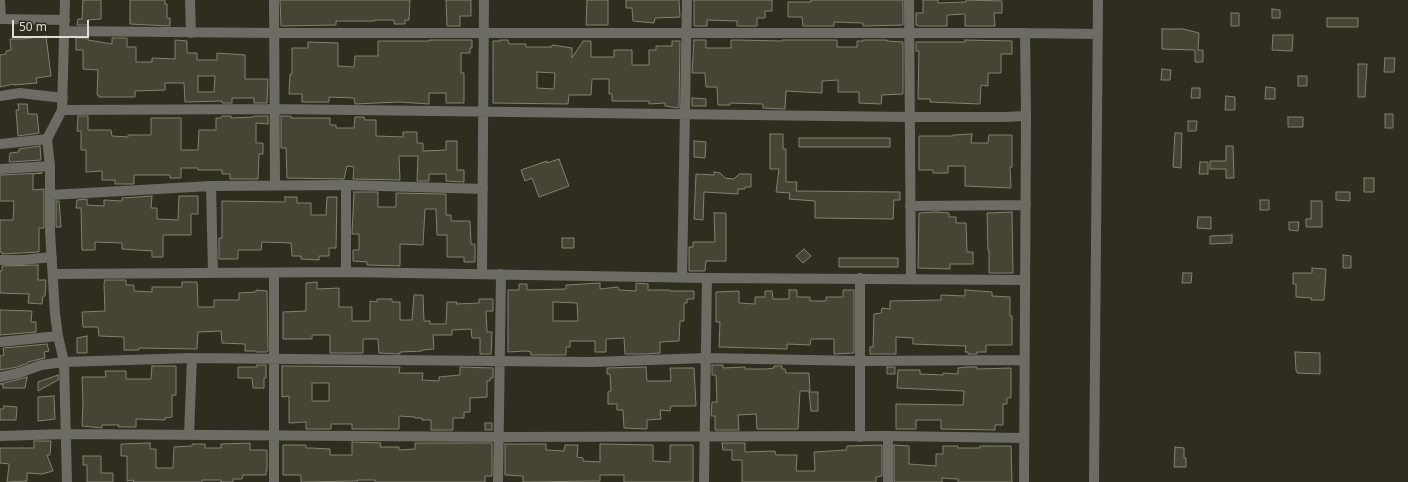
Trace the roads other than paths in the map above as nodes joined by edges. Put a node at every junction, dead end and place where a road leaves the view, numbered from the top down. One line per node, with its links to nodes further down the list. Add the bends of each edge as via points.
1 (0, 0): 9 (street)
2 (65, 0): 10 (street)
3 (190, 0): 12 (street)
4 (274, 0): 14 (street)
5 (484, 0): 15 (street)
6 (687, 0): 17 (street)
7 (909, 0): 13 (street)
8 (1098, 0): 18 (street)
9 (1, 19): 10 (street)
10 (65, 20): 11 (street)
11 (64, 31): 12 (street); 20 (street)
12 (190, 32): 14 (street)
13 (909, 32): 16 (street); 17 (street); 26 (street)
14 (274, 33): 15 (street); 21 (street)
15 (484, 33): 17 (street); 23 (street)
16 (1025, 33): 18 (street); 25 (street)
17 (687, 34): 24 (street)
18 (1098, 34): 76 (street)
19 (0, 96): 20 (street, via 20,94)
20 (62, 98): 22 (street)
21 (274, 109): 22 (street); 23 (street); 33 (street)
22 (62, 110): 27 (street)
23 (483, 112): 24 (street); 34 (street)
24 (686, 115): 26 (street); 46 (street)
25 (1026, 116): 26 (street); 36 (street)
26 (909, 117): 37 (street)
27 (46, 139): 28 (street); 29 (street)
28 (0, 144)
29 (50, 166): 30 (street); 35 (street)
30 (0, 169)
31 (346, 185): 33 (street); 34 (street); 40 (street)
32 (211, 186): 33 (street); 35 (street); 41 (street)
33 (275, 186)
34 (483, 189): 44 (street)
35 (51, 195): 38 (street)
36 (1026, 205): 37 (street); 50 (street)
37 (910, 206): 49 (street)
38 (52, 257): 39 (street); 43 (street)
39 (0, 260)
40 (346, 272): 42 (street); 44 (street)
41 (214, 273): 42 (street); 43 (street)
42 (274, 273): 54 (street)
43 (54, 274): 51 (street)
44 (482, 274): 45 (street)
45 (501, 274): 46 (street); 59 (street)
46 (682, 277): 47 (street)
47 (707, 278): 48 (street); 55 (street)
48 (860, 278): 49 (street); 57 (street)
49 (911, 279): 50 (street)
50 (1025, 280): 56 (street)
51 (58, 336): 52 (street); 58 (street)
52 (0, 342)
53 (192, 358): 54 (street); 58 (street); 62 (street)
54 (274, 358): 59 (street); 64 (street)
55 (706, 358): 57 (street); 59 (street); 65 (street)
56 (1025, 360): 57 (street); 69 (street)
57 (861, 361): 68 (street)
58 (64, 362): 60 (street, via 41,365); 61 (street)
59 (499, 362): 67 (street)
60 (0, 377)
61 (66, 434): 62 (street); 63 (street); 70 (street)
62 (189, 435): 64 (street)
63 (0, 436)
64 (274, 436): 67 (street); 71 (street)
65 (705, 436): 67 (street); 68 (street); 73 (street)
66 (888, 436): 68 (street); 69 (street); 74 (street)
67 (499, 437): 72 (street)
68 (860, 437)
69 (1024, 438): 75 (street)
70 (67, 482)
71 (274, 482)
72 (498, 482)
73 (704, 482)
74 (888, 482)
75 (1024, 482)
76 (1094, 482)

